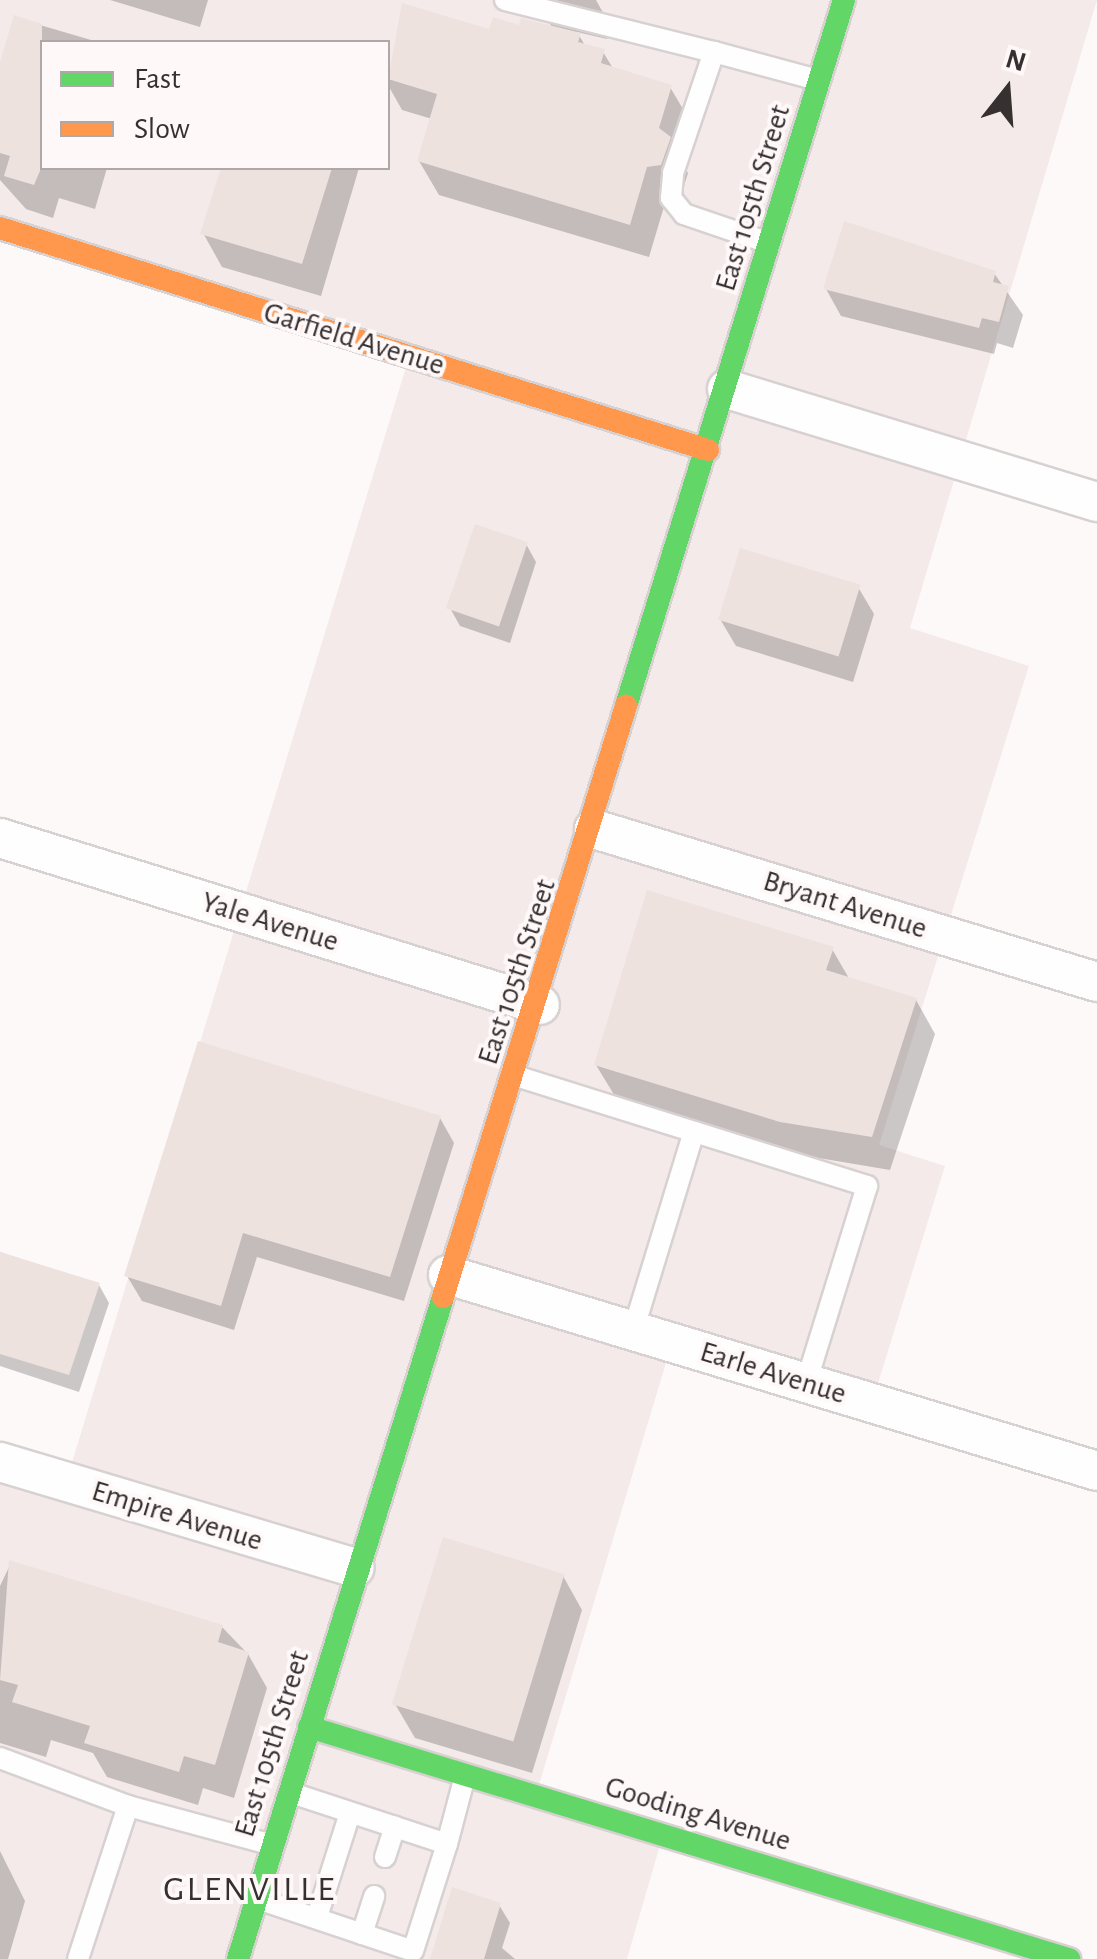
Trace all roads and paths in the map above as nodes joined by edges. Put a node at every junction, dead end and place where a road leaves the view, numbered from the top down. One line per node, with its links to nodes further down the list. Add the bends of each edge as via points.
1 (504, 0): 3 (lane)
2 (844, 0): 4 (main road, East 105th Street)
3 (714, 52): 4 (lane); 6 (lane, via 672,198 684,214)
4 (819, 80): 6 (main road, East 105th Street)
5 (0, 228): 8 (main road, Garfield Avenue)
6 (771, 243): 7 (main road, East 105th Street)
7 (727, 388): 8 (main road, East 105th Street); 9 (street)
8 (708, 450): 10 (main road, East 105th Street)
9 (1097, 502)
10 (594, 828): 12 (street, Bryant Avenue); 13 (main road, East 105th Street)
11 (0, 838): 13 (street, Yale Avenue)
12 (1097, 982)
13 (540, 1005): 14 (main road, East 105th Street)
14 (516, 1076): 15 (lane); 16 (main road, East 105th Street)
15 (694, 1132): 17 (lane); 18 (lane, via 867,1186)
16 (448, 1275): 17 (street, Earle Avenue); 21 (main road, East 105th Street)
17 (633, 1330): 18 (street, Earle Avenue)
18 (806, 1384): 20 (street, Earle Avenue)
19 (0, 1462): 21 (street, Empire Avenue)
20 (1097, 1472)
21 (355, 1568): 22 (main road, East 105th Street)
22 (309, 1727): 24 (main road, Gooding Avenue); 25 (main road, East 105th Street)
23 (0, 1758): 26 (lane)
24 (466, 1774): 29 (lane); 38 (main road, Gooding Avenue)
25 (289, 1792): 27 (lane); 30 (main road, East 105th Street)
26 (128, 1806): 30 (lane); 36 (lane)
27 (350, 1813): 28 (lane); 34 (lane)
28 (394, 1827): 29 (lane); 31 (lane)
29 (447, 1844): 35 (lane, via 412,1951)
30 (273, 1846): 33 (main road, East 105th Street)
31 (385, 1857)
32 (374, 1896): 35 (lane)
33 (256, 1898): 34 (lane); 37 (main road, East 105th Street)
34 (317, 1918): 35 (lane)
35 (362, 1934)
36 (78, 1959)
37 (238, 1959)
38 (1070, 1959)

